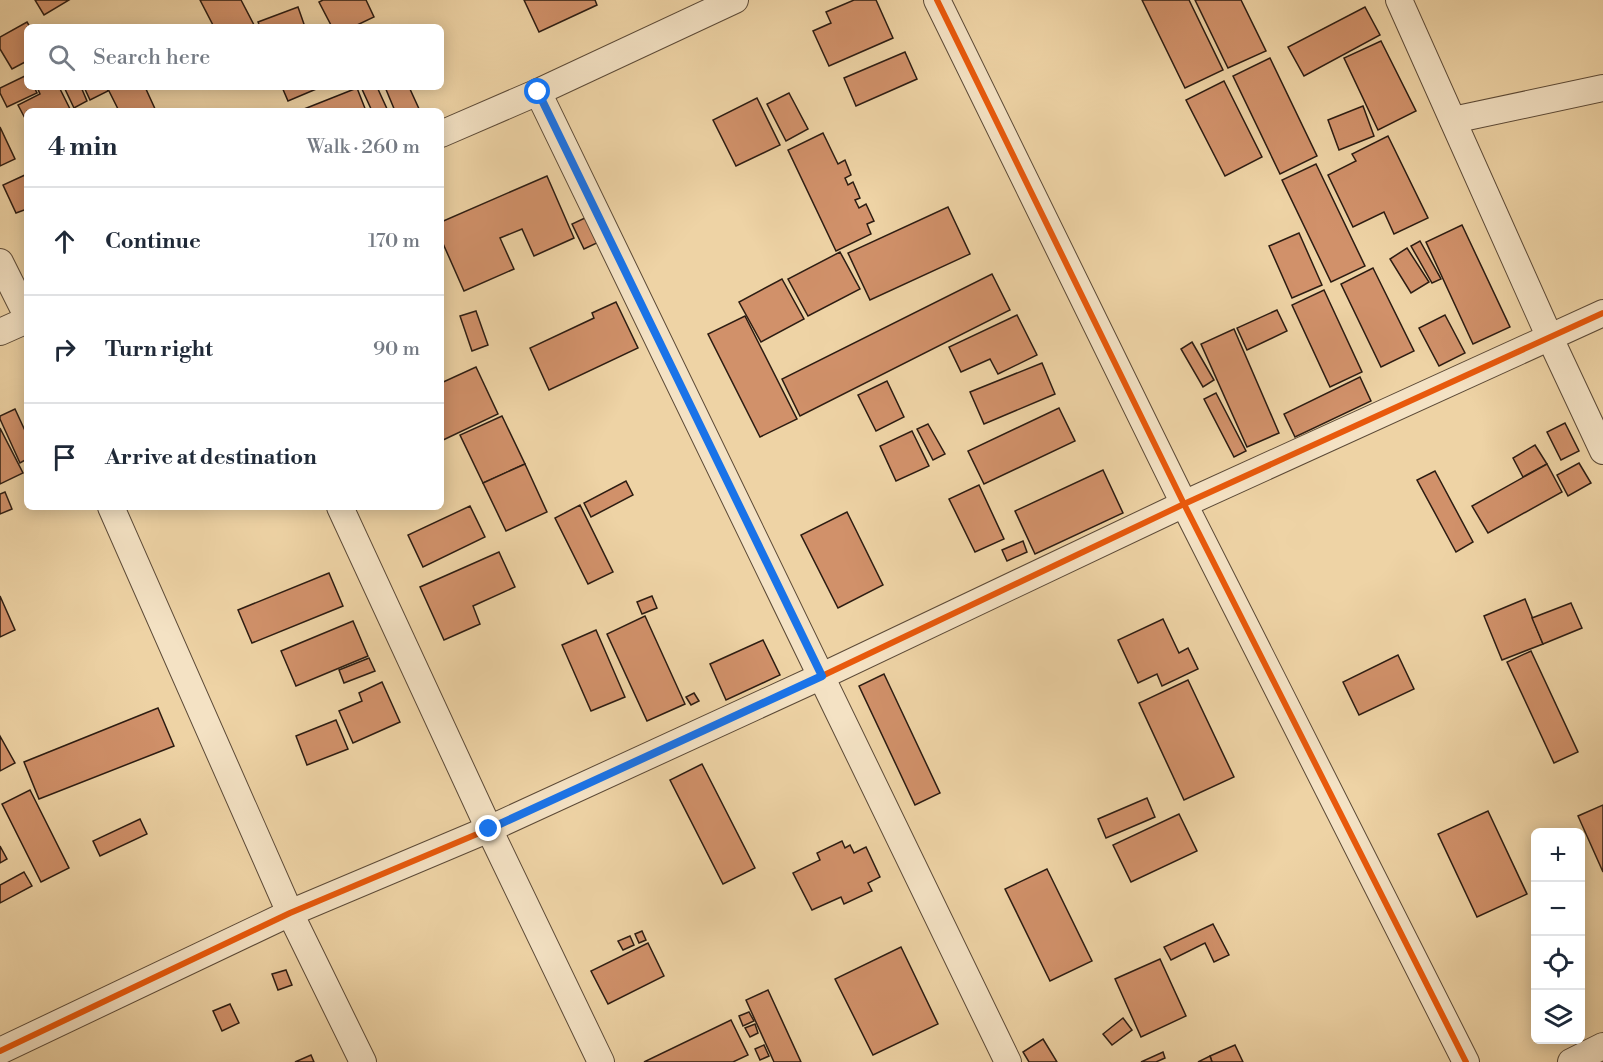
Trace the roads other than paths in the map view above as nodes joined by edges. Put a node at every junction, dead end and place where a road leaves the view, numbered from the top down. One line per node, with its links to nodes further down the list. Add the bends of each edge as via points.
1 (735, 0): 5 (street)
2 (937, 0): 15 (street)
3 (1399, 0): 6 (street)
4 (1603, 88): 6 (street)
5 (538, 92): 7 (street); 18 (street)
6 (1453, 120): 13 (street)
7 (444, 133)
8 (0, 262): 9 (street)
9 (24, 312)
10 (1603, 313): 13 (street)
11 (24, 320): 12 (street)
12 (0, 332)
13 (1550, 338): 14 (street); 15 (street)
14 (1603, 451)
15 (1184, 504): 18 (street); 26 (street)
16 (112, 510): 20 (street)
17 (341, 510): 19 (street)
18 (822, 676): 19 (street); 25 (street)
19 (489, 829): 20 (street); 24 (street)
20 (290, 913): 22 (street); 23 (street)
21 (1603, 1046): 27 (street)
22 (0, 1051)
23 (363, 1062)
24 (601, 1062)
25 (1008, 1062)
26 (1466, 1062)
27 (1570, 1062)

